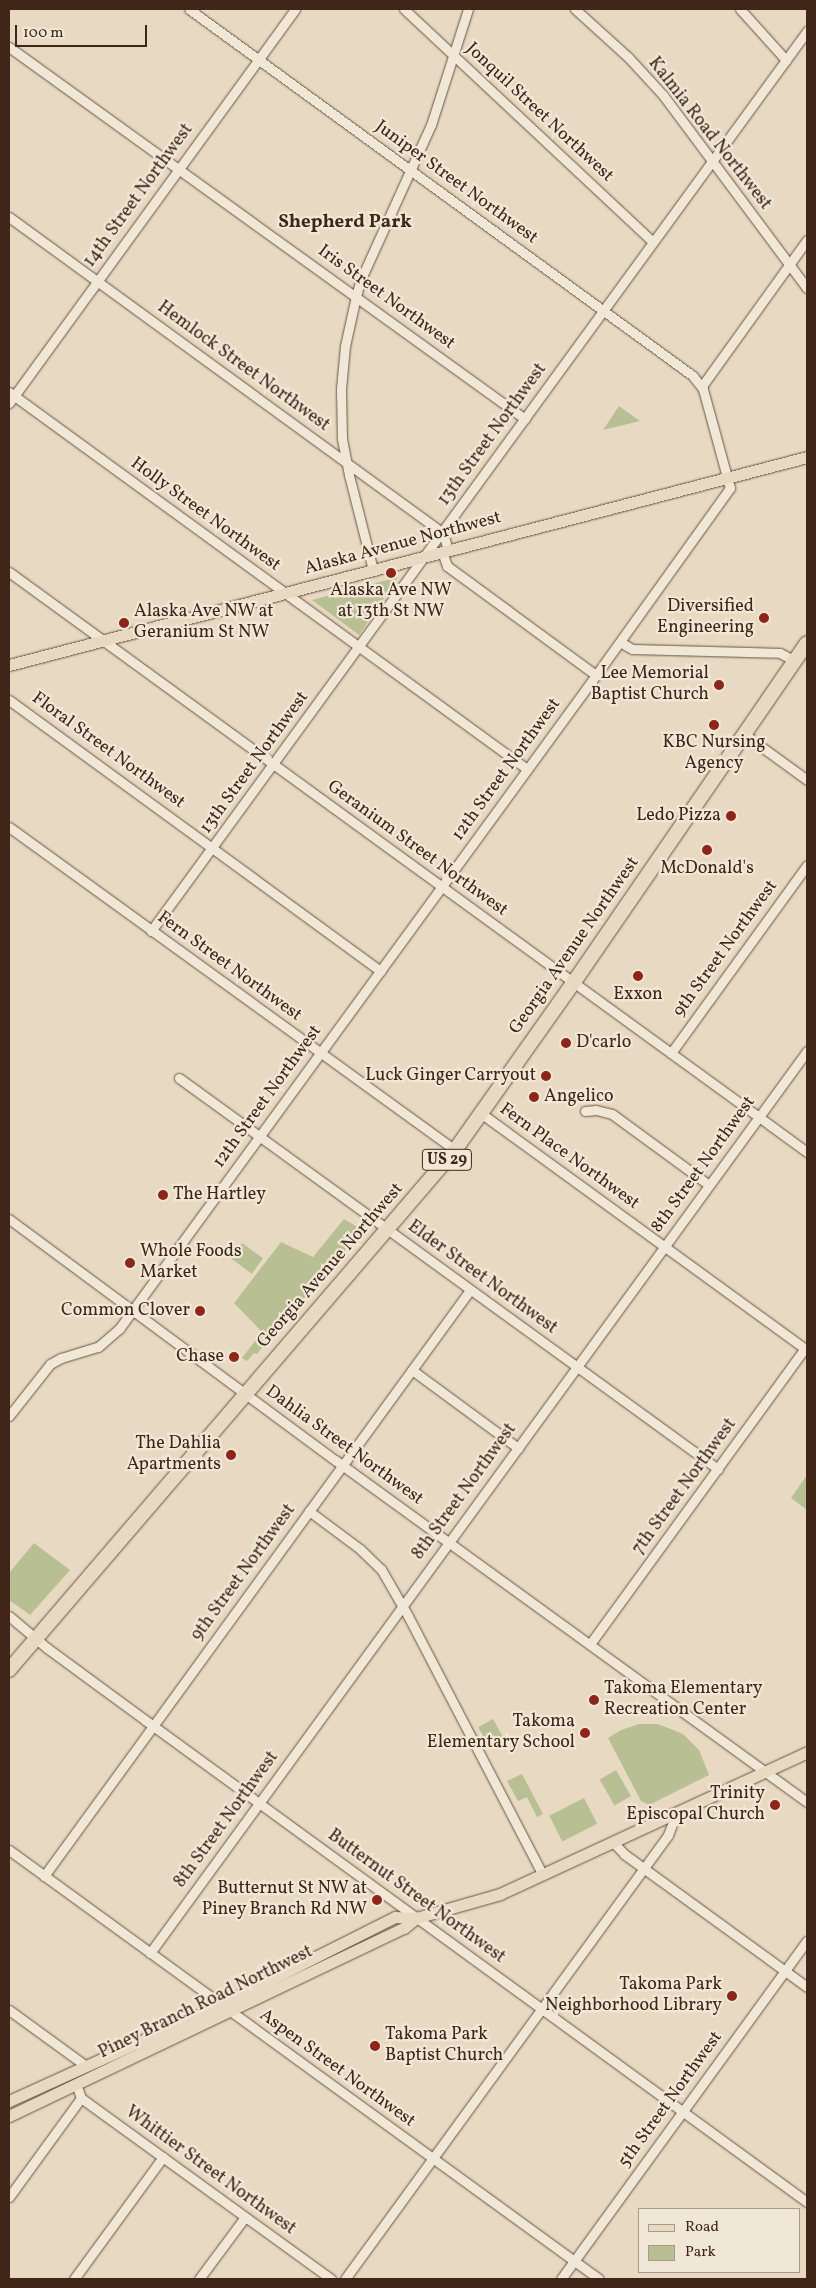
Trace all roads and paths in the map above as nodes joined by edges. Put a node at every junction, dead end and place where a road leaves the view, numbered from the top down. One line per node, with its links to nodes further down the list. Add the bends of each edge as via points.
1 (188, 9): 10 (street, Juniper Street Northwest)
2 (295, 9): 10 (street, 14th Street Northwest)
3 (404, 9): 9 (street, Jonquil Street Northwest)
4 (468, 9): 9 (street)
5 (575, 9): 12 (street, Kalmia Road Northwest, via 645,74)
6 (740, 9): 11 (street)
7 (807, 31): 11 (street, 13th Street Northwest)
8 (9, 46): 13 (street, Iris Street Northwest)
9 (454, 56): 14 (street); 17 (street, Jonquil Street Northwest)
10 (259, 59): 13 (street, 14th Street Northwest); 14 (street, Juniper Street Northwest)
11 (786, 60): 12 (street, 13th Street Northwest)
12 (711, 160): 17 (street, 13th Street Northwest); 18 (street, Kalmia Road Northwest)
13 (179, 169): 19 (street, 14th Street Northwest); 21 (street, Iris Street Northwest)
14 (412, 171): 21 (street, via 371,255); 22 (street, Juniper Street Northwest)
15 (9, 217): 19 (street, Hemlock Street Northwest)
16 (807, 240): 18 (street)
17 (652, 242): 22 (street, 13th Street Northwest)
18 (789, 265): 20 (street, Kalmia Road Northwest); 23 (street)
19 (98, 281): 24 (street, 14th Street Northwest); 27 (street, Hemlock Street Northwest)
20 (807, 288)
21 (356, 296): 25 (street, Iris Street Northwest); 27 (street, via 341,381 341,422)
22 (603, 310): 23 (street, Juniper Street Northwest); 25 (street, 13th Street Northwest)
23 (702, 386): 28 (street)
24 (10, 397): 34 (street, Holly Street Northwest)
25 (525, 419): 29 (street, 13th Street Northwest)
26 (807, 457): 28 (main road, Alaska Avenue Northwest)
27 (346, 462): 29 (street, Hemlock Street Northwest); 32 (street)
28 (728, 478): 30 (main road, Alaska Avenue Northwest); 36 (street, 12th Street Northwest, via 728,492)
29 (443, 534): 30 (street); 31 (street, 13th Street Northwest)
30 (445, 551): 31 (main road, Alaska Avenue Northwest); 41 (street, via 447,566)
31 (426, 557): 32 (main road, Alaska Avenue Northwest); 38 (street, 13th Street Northwest)
32 (373, 570): 34 (main road, Alaska Avenue Northwest)
33 (9, 572): 35 (street, Geranium Street Northwest)
34 (285, 593): 35 (main road, Alaska Avenue Northwest); 38 (street, Holly Street Northwest)
35 (103, 640): 40 (main road, Alaska Avenue Northwest); 44 (street, Geranium Street Northwest)
36 (620, 642): 39 (street, via 632,648 785,654); 41 (street, 12th Street Northwest)
37 (807, 643): 39 (highway, Georgia Avenue Northwest / US 29)
38 (359, 647): 44 (street, 13th Street Northwest); 45 (street, Holly Street Northwest)
39 (795, 661): 43 (highway, Georgia Avenue Northwest / US 29)
40 (9, 665)
41 (596, 675): 45 (street, 12th Street Northwest)
42 (9, 700): 48 (street, Floral Street Northwest)
43 (744, 734): 46 (street); 53 (highway, Georgia Avenue Northwest / US 29)
44 (274, 764): 48 (street, 13th Street Northwest); 50 (street, Geranium Street Northwest)
45 (527, 769): 50 (street, 12th Street Northwest)
46 (807, 780)
47 (9, 827): 51 (street, Fern Street Northwest)
48 (212, 848): 51 (street, 13th Street Northwest); 52 (street, Floral Street Northwest)
49 (807, 865): 55 (street, 9th Street Northwest)
50 (442, 887): 52 (street, 12th Street Northwest); 53 (street, Geranium Street Northwest)
51 (151, 931): 56 (street, Fern Street Northwest)
52 (381, 970): 56 (street, 12th Street Northwest)
53 (574, 982): 55 (street, Geranium Street Northwest); 59 (highway, Georgia Avenue Northwest / US 29)
54 (807, 1051): 60 (street, 8th Street Northwest)
55 (671, 1053): 60 (street, Geranium Street Northwest)
56 (320, 1054): 61 (street, 12th Street Northwest); 62 (street, Fern Street Northwest)
57 (179, 1078): 61 (street, Elder Street Northwest)
58 (585, 1111): 64 (street, via 612,1114)
59 (482, 1114): 62 (highway, Georgia Avenue Northwest / US 29); 67 (street, Fern Place Northwest)
60 (759, 1117): 63 (street, Geranium Street Northwest); 64 (street, 8th Street Northwest)
61 (259, 1137): 66 (street, Elder Street Northwest); 69 (street, 12th Street Northwest)
62 (455, 1150): 66 (highway, Georgia Avenue Northwest / US 29)
63 (807, 1152)
64 (709, 1185): 67 (street, 8th Street Northwest)
65 (9, 1220): 69 (street, Dahlia Street Northwest)
66 (388, 1230): 68 (street, Elder Street Northwest); 73 (highway, Georgia Avenue Northwest / US 29)
67 (665, 1246): 70 (street, Fern Place Northwest); 71 (street, 8th Street Northwest)
68 (470, 1290): 71 (street, Elder Street Northwest); 72 (street, 9th Street Northwest)
69 (132, 1310): 73 (street, Dahlia Street Northwest); 74 (street, 12th Street Northwest, via 119,1330 103,1344 61,1358 46,1367)
70 (806, 1349): 77 (street, 7th Street Northwest)
71 (577, 1367): 75 (street, 8th Street Northwest); 77 (street, Elder Street Northwest)
72 (412, 1370): 75 (street); 76 (street, 9th Street Northwest)
73 (246, 1394): 76 (street, Dahlia Street Northwest); 82 (highway, Georgia Avenue Northwest / US 29)
74 (9, 1416)
75 (518, 1448): 79 (street, 8th Street Northwest)
76 (343, 1465): 78 (street, 9th Street Northwest); 79 (street, Dahlia Street Northwest)
77 (718, 1469): 83 (street, 7th Street Northwest)
78 (309, 1511): 80 (street, via 375,1562); 85 (street, 9th Street Northwest)
79 (449, 1543): 80 (street, 8th Street Northwest); 83 (street, Dahlia Street Northwest)
80 (402, 1606): 89 (street, 8th Street Northwest); 94 (street)
81 (9, 1616): 82 (street, Butternut Street Northwest)
82 (36, 1638): 84 (highway, Georgia Avenue Northwest / US 29); 85 (street, Butternut Street Northwest)
83 (590, 1644): 87 (street, Dahlia Street Northwest)
84 (9, 1670)
85 (152, 1726): 89 (street, Butternut Street Northwest); 95 (street, 9th Street Northwest)
86 (807, 1752): 87 (main road, Piney Branch Road Northwest)
87 (764, 1771): 88 (street, Dahlia Street Northwest); 90 (main road, Piney Branch Road Northwest)
88 (807, 1802)
89 (259, 1803): 96 (street, Butternut Street Northwest); 98 (street, 8th Street Northwest)
90 (677, 1812): 91 (main road, Piney Branch Road Northwest); 93 (street, via 668,1835)
91 (613, 1842): 93 (street); 94 (main road, Piney Branch Road Northwest)
92 (9, 1850): 95 (street, Aspen Street Northwest)
93 (644, 1868): 99 (street); 102 (street)
94 (543, 1875): 96 (main road, Piney Branch Road Northwest, via 490,1898)
95 (44, 1876): 98 (street, Aspen Street Northwest)
96 (416, 1918): 101 (main road, Piney Branch Road Northwest, via 395,1917); 102 (street, Butternut Street Northwest); 104 (main road, Piney Branch Road Northwest, via 404,1928)
97 (807, 1940): 99 (street, 5th Street Northwest)
98 (150, 1953): 101 (street, Aspen Street Northwest)
99 (783, 1974): 100 (street); 109 (street, 5th Street Northwest)
100 (807, 1987)
101 (220, 2005): 104 (street, Aspen Street Northwest); 105 (main road, Piney Branch Road Northwest)
102 (542, 2009): 109 (street, Butternut Street Northwest); 112 (street)
103 (9, 2010): 105 (street)
104 (230, 2012): 106 (main road, Piney Branch Road Northwest); 112 (street, Aspen Street Northwest)
105 (86, 2066): 108 (main road, Piney Branch Road Northwest)
106 (76, 2084): 107 (street); 110 (main road, Piney Branch Road Northwest)
107 (81, 2098): 111 (street, Whittier Street Northwest); 113 (street)
108 (9, 2101)
109 (683, 2111): 114 (street, Butternut Street Northwest); 116 (street, 5th Street Northwest)
110 (9, 2116)
111 (163, 2157): 115 (street, Whittier Street Northwest); 117 (street)
112 (433, 2158): 116 (street, Aspen Street Northwest); 120 (street)
113 (9, 2197)
114 (807, 2202)
115 (245, 2217): 118 (street); 119 (street, Whittier Street Northwest)
116 (574, 2261): 121 (street, 5th Street Northwest); 122 (street, Aspen Street Northwest)
117 (74, 2279)
118 (199, 2279)
119 (331, 2279)
120 (345, 2279)
121 (561, 2279)
122 (599, 2279)

